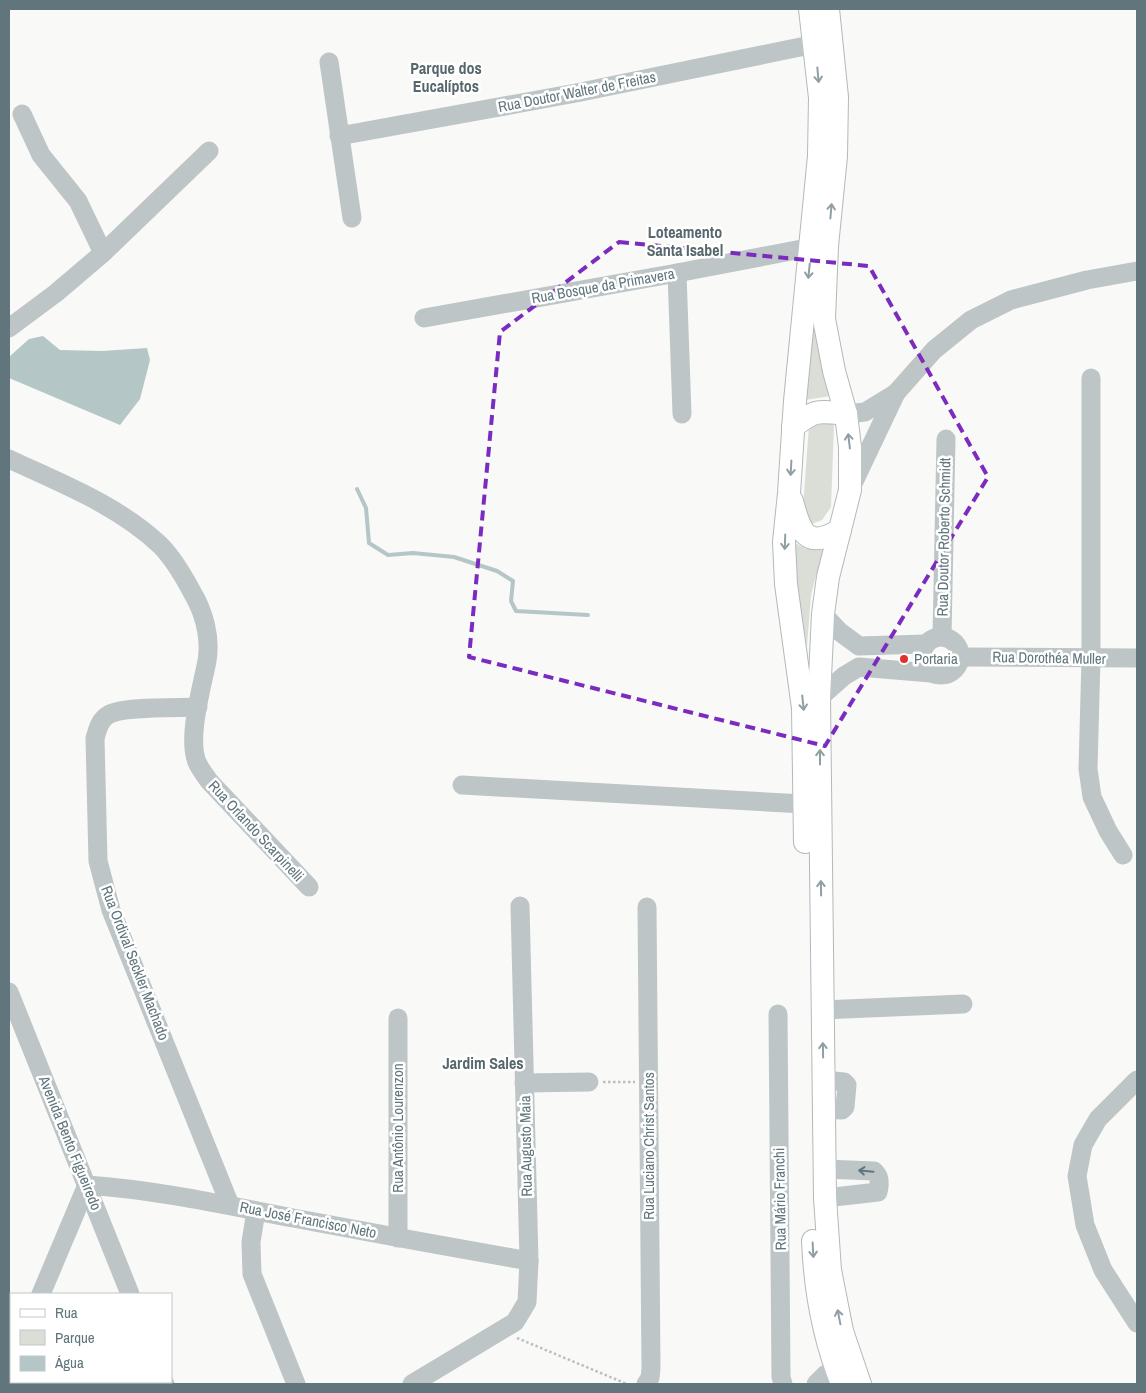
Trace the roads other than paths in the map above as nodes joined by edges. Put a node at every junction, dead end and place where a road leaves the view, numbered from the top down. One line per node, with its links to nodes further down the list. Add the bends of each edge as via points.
1 (810, 9): 3 (main road)
2 (828, 9): 18 (main road, one-way to 2, via 824,319 837,97)
3 (815, 44): 6 (street, Rua Doutor Walter de Freitas, via 576,93); 9 (main road, one-way to 9, via 820,98)
4 (329, 62): 6 (street)
5 (22, 114): 10 (street, via 41,155 78,200)
6 (339, 136): 8 (street)
7 (209, 151): 10 (street)
8 (352, 218)
9 (812, 247): 12 (street, Rua Bosque da Primavera); 19 (main road, one-way to 19)
10 (103, 253): 14 (street)
11 (1137, 271): 16 (street, via 1087,280 1012,300 971,320 934,350)
12 (678, 273): 13 (street, Rua Bosque da Primavera); 17 (street)
13 (424, 318)
14 (9, 328)
15 (1091, 378): 30 (street)
16 (896, 393): 18 (street, via 864,412); 22 (street)
17 (682, 414)
18 (846, 414): 19 (main road, via 820,411 808,415); 22 (main road, one-way to 18)
19 (793, 427): 23 (main road, one-way to 23)
20 (946, 439): 26 (street, Rua Doutor Roberto Schmidt)
21 (9, 459): 35 (street, Rua Orlando Scarpinelli, via 128,519 161,546 182,572 207,627 207,658)
22 (850, 490): 24 (main road)
23 (789, 493): 24 (main road, via 797,520 809,538 820,540); 37 (main road, one-way to 37, via 784,542 786,584 804,708)
24 (840, 530): 25 (main road, via 828,577)
25 (824, 614): 28 (street); 34 (main road)
26 (942, 636): 27 (street); 29 (street, via 955,643)
27 (925, 644): 28 (street); 33 (street, via 921,657)
28 (859, 646): 32 (street)
29 (960, 657): 30 (street, Rua Dorothéa Muller); 33 (street, via 950,673)
30 (1091, 658): 31 (street, Rua Dorothéa Muller); 38 (street, via 1088,769 1092,797)
31 (1137, 658)
32 (859, 667): 33 (street); 34 (street)
33 (931, 673)
34 (819, 698): 44 (main road, one-way to 34)
35 (198, 707): 39 (street, Rua Orlando Scarpinelli, via 194,740 196,761 209,782); 53 (street, Rua Ordival Seckler Machado, via 124,710 108,714 99,723 95,738 98,861 112,910)
36 (462, 784): 37 (street)
37 (804, 804): 60 (main road, one-way to 60, via 814,1273 826,1337)
38 (1123, 855)
39 (309, 887)
40 (520, 906): 49 (street, Rua Augusto Maia)
41 (647, 907): 63 (street, Rua Luciano Christ Santos, via 651,1368)
42 (9, 992): 51 (street, Avenida Bento Figueiredo)
43 (963, 1004): 44 (street)
44 (822, 1010): 50 (main road, one-way to 44)
45 (778, 1014): 64 (street, Rua Mário Franchi)
46 (398, 1018): 55 (street, Rua Antônio Lourenzon)
47 (1137, 1080): 59 (street, via 1098,1120 1084,1144 1077,1176 1086,1225 1103,1270)
48 (588, 1082): 49 (street)
49 (524, 1083): 56 (street, Rua Augusto Maia)
50 (825, 1169): 52 (main road); 52 (street, one-way to 50, via 878,1192 880,1186 874,1170)
51 (87, 1186): 53 (street, Rua José Francisco Neto, via 127,1188); 57 (street); 58 (street, Avenida Bento Figueiredo)
52 (825, 1198): 60 (main road, one-way to 52, via 842,1331 830,1270)
53 (230, 1205): 54 (street, Rua José Francisco Neto)
54 (256, 1211): 55 (street, Rua José Francisco Neto); 61 (street, via 251,1242 252,1274)
55 (398, 1238): 56 (street, Rua José Francisco Neto)
56 (529, 1261): 62 (street, Rua Augusto Maia, via 527,1302 507,1326)
57 (41, 1293)
58 (130, 1293)
59 (1137, 1323)
60 (843, 1372): 65 (street, via 826,1374); 66 (main road)
61 (296, 1384)
62 (412, 1384)
63 (646, 1384)
64 (783, 1384)
65 (816, 1384)
66 (860, 1384)

